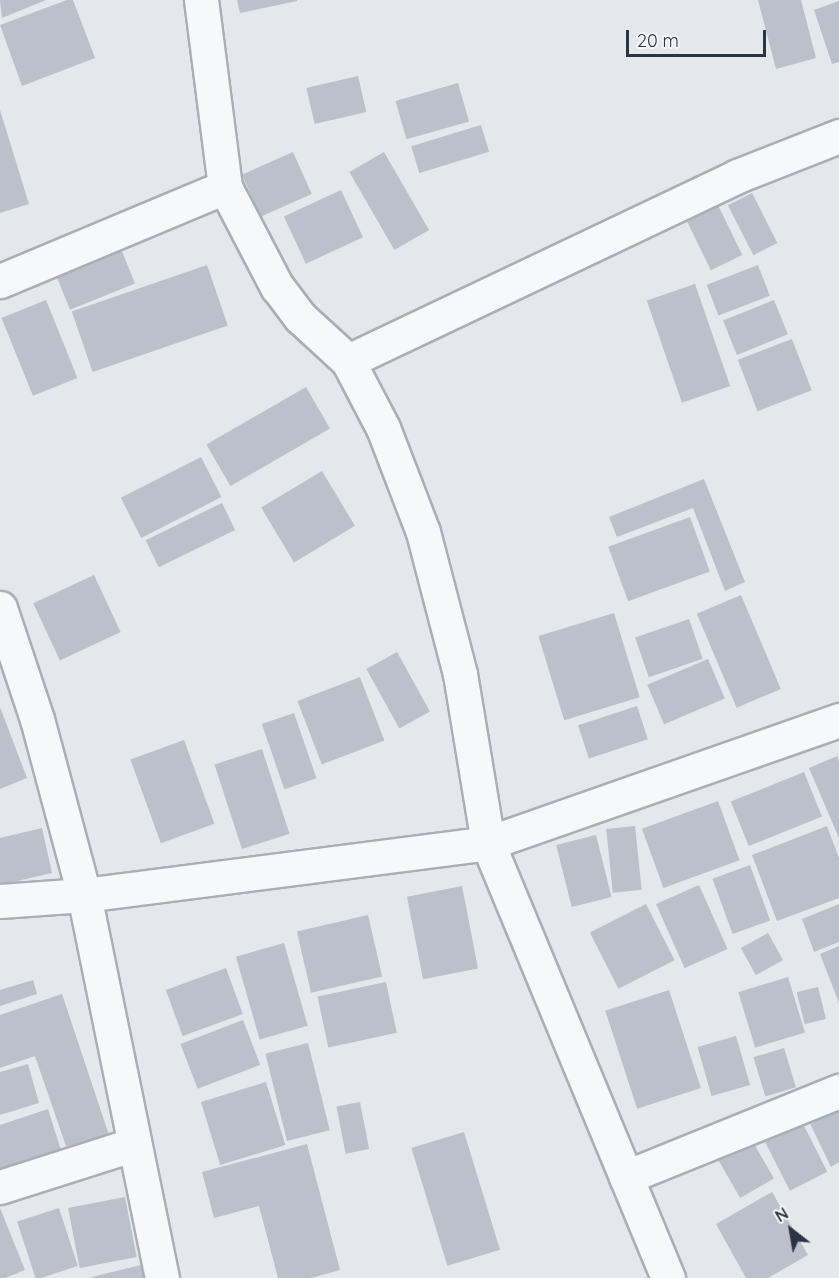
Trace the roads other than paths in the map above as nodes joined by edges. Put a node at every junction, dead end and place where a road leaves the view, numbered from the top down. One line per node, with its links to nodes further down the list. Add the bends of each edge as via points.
1 (201, 0): 3 (street)
2 (839, 136): 5 (street, via 737,176)
3 (225, 187): 4 (street); 5 (street, via 277,287 300,317)
4 (0, 281)
5 (348, 361): 8 (street, via 383,428 423,532 435,592 460,674)
6 (0, 608): 9 (street, via 37,719)
7 (839, 720): 8 (street)
8 (488, 843): 9 (street); 13 (street)
9 (84, 895): 10 (street); 12 (street)
10 (0, 901)
11 (839, 1091): 13 (street)
12 (132, 1145): 14 (street); 15 (street)
13 (626, 1177): 16 (street)
14 (0, 1187)
15 (162, 1278)
16 (668, 1278)

